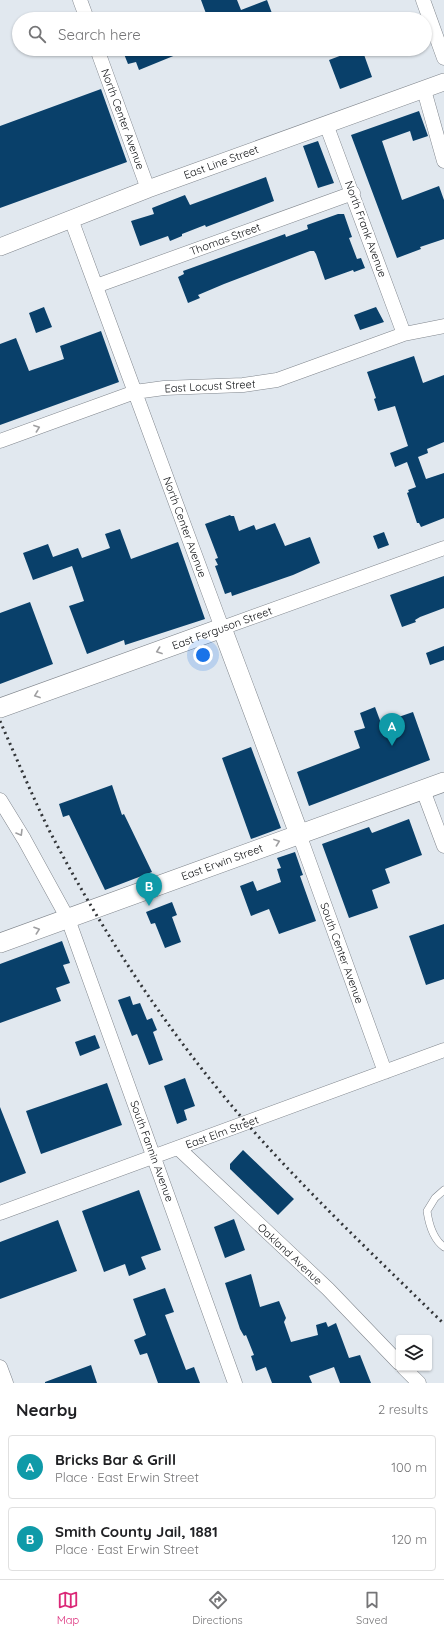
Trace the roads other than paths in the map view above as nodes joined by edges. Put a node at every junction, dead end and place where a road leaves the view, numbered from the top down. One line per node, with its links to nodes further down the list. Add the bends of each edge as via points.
1 (80, 0): 3 (street)
2 (423, 0): 4 (street)
3 (84, 12)
4 (427, 12)
5 (432, 25): 7 (street)
6 (100, 56): 12 (street, North Center Avenue)
7 (444, 58)
8 (444, 82): 9 (street, East Line Street)
9 (424, 90): 10 (street, East Line Street); 11 (street)
10 (326, 124): 12 (street, East Line Street); 13 (street, North Frank Avenue)
11 (444, 160)
12 (148, 189): 14 (street, East Line Street)
13 (353, 193): 16 (street, Thomas Street); 18 (street, North Frank Avenue)
14 (71, 219): 15 (street, East Line Street); 16 (street, North Center Avenue)
15 (0, 247)
16 (96, 286): 19 (street, North Center Avenue)
17 (444, 326): 18 (street, East Locust Street)
18 (404, 334): 19 (street, East Locust Street, via 260,384 164,388)
19 (135, 392): 20 (street, East Locust Street, one-way to 19); 22 (street, North Center Avenue)
20 (0, 441)
21 (444, 548): 22 (street, East Ferguson Street)
22 (222, 628): 23 (main road, East Ferguson Street, one-way to 23); 27 (main road, North Center Avenue)
23 (0, 708)
24 (444, 782): 25 (main road, East Erwin Street)
25 (423, 790): 27 (main road, East Erwin Street); 28 (street)
26 (0, 800): 29 (street, South Fannin Avenue, one-way to 29)
27 (299, 834): 29 (main road, East Erwin Street, one-way to 27); 32 (street, South Center Avenue)
28 (444, 846)
29 (68, 919): 30 (main road, East Erwin Street, one-way to 29); 34 (street, South Fannin Avenue)
30 (0, 943)
31 (444, 1050): 32 (street, East Elm Street)
32 (386, 1072): 33 (street, East Elm Street)
33 (178, 1148): 34 (street, East Elm Street); 38 (street, Oakland Avenue, via 328,1289)
34 (154, 1156): 36 (street, East Elm Street); 42 (street, South Fannin Avenue)
35 (444, 1190): 37 (lane, via 427,1211 429,1225 438,1243)
36 (0, 1213)
37 (444, 1247)
38 (396, 1360)
39 (0, 1367): 41 (street)
40 (407, 1371): 43 (street)
41 (6, 1383)
42 (235, 1383)
43 (419, 1383)

